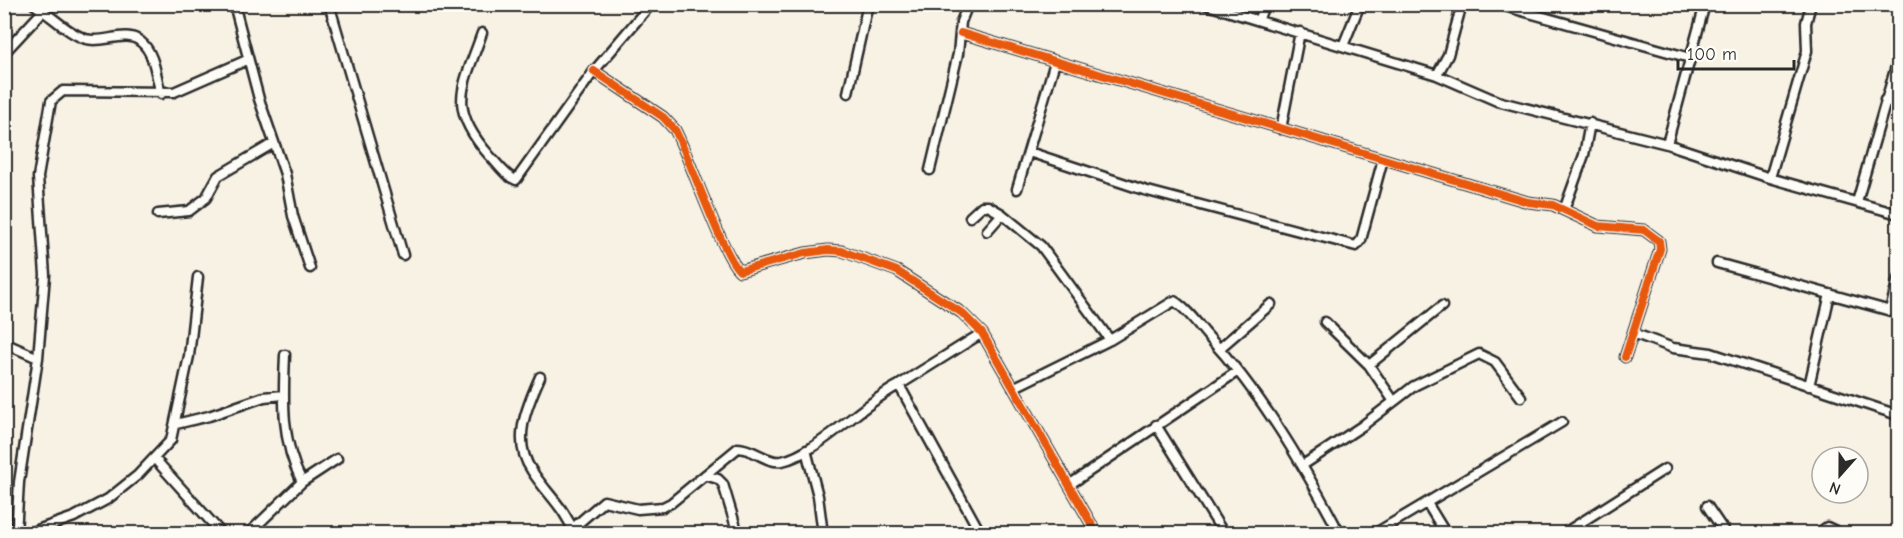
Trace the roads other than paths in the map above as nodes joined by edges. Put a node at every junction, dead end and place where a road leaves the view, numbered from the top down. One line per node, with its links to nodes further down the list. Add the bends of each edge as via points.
1 (34, 4): 14 (street)
2 (234, 4): 23 (street)
3 (329, 4): 47 (street)
4 (651, 4): 25 (street)
5 (868, 4): 27 (street)
6 (968, 4): 18 (street)
7 (1204, 4): 15 (street)
8 (1264, 4): 15 (street)
9 (1360, 4): 19 (street)
10 (1461, 4): 26 (street, via 1448,55)
11 (1497, 4): 21 (street)
12 (1705, 4): 21 (street)
13 (1811, 4): 38 (street, via 1806,51)
14 (46, 8): 20 (street); 28 (street, via 70,32 86,39 124,36 142,42 151,57)
15 (1259, 19): 16 (street)
16 (1300, 32): 19 (street); 32 (street)
17 (482, 33): 25 (street, via 462,92 462,115 475,139 513,179 519,178)
18 (961, 33): 24 (street); 37 (street)
19 (1343, 46): 26 (street)
20 (4, 53)
21 (1690, 58): 34 (street)
22 (1899, 59): 29 (street)
23 (247, 60): 28 (street, via 188,87); 33 (street)
24 (1054, 62): 32 (street); 35 (street)
25 (594, 71): 57 (street, via 663,117 675,130 740,271 805,253 842,251 897,271 962,313)
26 (1437, 75): 31 (street, via 1497,101)
27 (848, 93)
28 (161, 94): 64 (street, via 63,91 51,101 38,177 45,275)
29 (1885, 100): 30 (street); 40 (street)
30 (1899, 104)
31 (1590, 123): 34 (street); 41 (street, via 1584,155)
32 (1281, 129): 36 (street)
33 (274, 143): 42 (street, via 218,176 206,198 189,211); 49 (street)
34 (1667, 144): 38 (street)
35 (1029, 152): 36 (street, via 1144,190 1356,246); 39 (street)
36 (1383, 159): 41 (street)
37 (930, 170)
38 (1770, 178): 40 (street)
39 (1017, 189)
40 (1857, 202): 44 (street)
41 (1564, 210): 58 (street, via 1598,226 1644,230 1659,241 1653,274)
42 (158, 214)
43 (1002, 214): 45 (street, via 982,206); 46 (street); 59 (street, via 1041,246)
44 (1899, 214)
45 (970, 217)
46 (987, 231)
47 (403, 255)
48 (1717, 263): 52 (street)
49 (310, 268)
50 (198, 277): 76 (street)
51 (1899, 278): 55 (street)
52 (1830, 294): 55 (street); 69 (street)
53 (1271, 304): 61 (street)
54 (1442, 306): 65 (street)
55 (1894, 312)
56 (1325, 322): 65 (street)
57 (982, 333): 68 (street); 70 (street)
58 (1633, 333): 63 (street); 69 (street, via 1662,345 1711,353)
59 (1110, 340): 61 (street, via 1174,301); 70 (street)
60 (4, 343): 64 (street)
61 (1220, 348): 66 (street)
62 (285, 355): 71 (street)
63 (1625, 357)
64 (38, 358): 90 (street, via 19,482)
65 (1369, 365): 73 (street)
66 (1238, 371): 77 (street); 81 (street)
67 (540, 377): 88 (street, via 524,417 522,446 531,471 553,496)
68 (899, 386): 78 (street, via 882,394); 96 (street)
69 (1809, 386): 74 (street)
70 (1013, 388): 85 (street)
71 (284, 395): 76 (street, via 264,397 210,417); 84 (street, via 284,428)
72 (1521, 397): 73 (street, via 1495,362 1479,354)
73 (1393, 400): 81 (street)
74 (1899, 415)
75 (1562, 422): 86 (street)
76 (176, 424): 79 (street, via 171,440)
77 (1156, 425): 85 (street); 98 (street)
78 (806, 450): 83 (street, via 776,461 738,448); 95 (street)
79 (154, 458): 91 (street, via 108,499 74,517); 92 (street)
80 (337, 459): 84 (street)
81 (1303, 465): 99 (street)
82 (1665, 469): 102 (street)
83 (705, 475): 88 (street, via 663,507 638,509 601,502); 94 (street, via 723,484)
84 (302, 482): 93 (street)
85 (1069, 485): 97 (street)
86 (1427, 503): 100 (street); 101 (street)
87 (1707, 506): 89 (street)
88 (574, 531)
89 (1722, 532)
90 (16, 534)
91 (26, 534)
92 (222, 534)
93 (249, 534)
94 (738, 534)
95 (823, 534)
96 (981, 534)
97 (1097, 534)
98 (1224, 534)
99 (1341, 534)
100 (1374, 534)
101 (1446, 534)
102 (1563, 534)
103 (1817, 534): 104 (street, via 1827,527)
104 (1842, 534)

